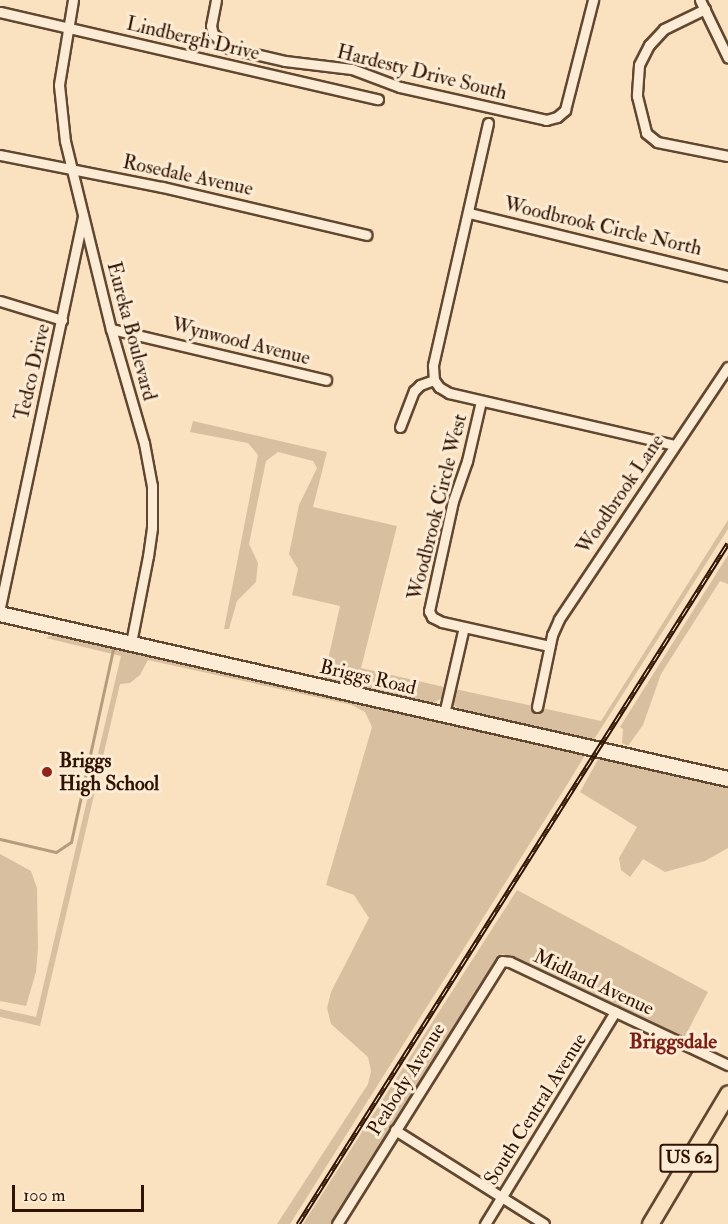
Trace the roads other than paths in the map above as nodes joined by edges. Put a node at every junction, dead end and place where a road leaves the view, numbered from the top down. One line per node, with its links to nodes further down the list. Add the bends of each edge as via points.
1 (73, 0): 6 (street, Eureka Boulevard)
2 (216, 0): 3 (street, Hardesty Drive South, via 213,34 229,48 285,61 352,69 400,87 546,120 565,110)
3 (593, 0)
4 (702, 4): 7 (street); 11 (street, via 664,29 649,45 639,65 637,96 646,133 657,142)
5 (0, 12): 6 (street, Lindbergh Drive)
6 (67, 28): 8 (street, Lindbergh Drive); 12 (street, Eureka Boulevard, via 58,84)
7 (728, 58)
8 (378, 99)
9 (488, 123): 13 (street)
10 (0, 155): 12 (street, Rosedale Avenue)
11 (728, 156)
12 (72, 170): 14 (street, Eureka Boulevard); 15 (street, Rosedale Avenue, via 201,195)
13 (469, 213): 16 (street, Woodbrook Circle North); 22 (street, via 433,366)
14 (83, 215): 18 (street, Tedco Drive); 19 (street, Eureka Boulevard)
15 (366, 235)
16 (728, 276)
17 (0, 301): 18 (street)
18 (62, 320): 26 (street, Tedco Drive)
19 (111, 329): 21 (street, Wynwood Avenue); 29 (street, Eureka Boulevard, via 144,443 152,486 152,528)
20 (728, 367): 25 (street, Woodbrook Lane)
21 (326, 380)
22 (434, 380): 23 (street, Woodbrook Circle West, via 444,391); 24 (street, via 414,391)
23 (481, 401): 25 (street); 28 (street, Woodbrook Circle West, via 428,608 435,620)
24 (400, 428)
25 (674, 445): 30 (street, Woodbrook Lane, via 558,619)
26 (0, 608)
27 (0, 614): 29 (street, Briggs Road)
28 (464, 627): 30 (street); 32 (street)
29 (131, 644): 32 (street, Briggs Road)
30 (549, 646): 31 (street, Woodbrook Lane)
31 (537, 707)
32 (444, 714): 33 (street, Briggs Road)
33 (728, 779)
34 (510, 962): 35 (street, Midland Avenue); 38 (street, Peabody Avenue, via 499,964)
35 (615, 1012): 36 (street, Midland Avenue); 39 (street, South Central Avenue)
36 (728, 1065)
37 (728, 1093): 43 (main road, US 62)
38 (395, 1130): 39 (street); 40 (street, Peabody Avenue)
39 (501, 1197): 41 (street, South Central Avenue); 42 (street)
40 (337, 1224)
41 (485, 1224)
42 (544, 1224)
43 (650, 1224)

